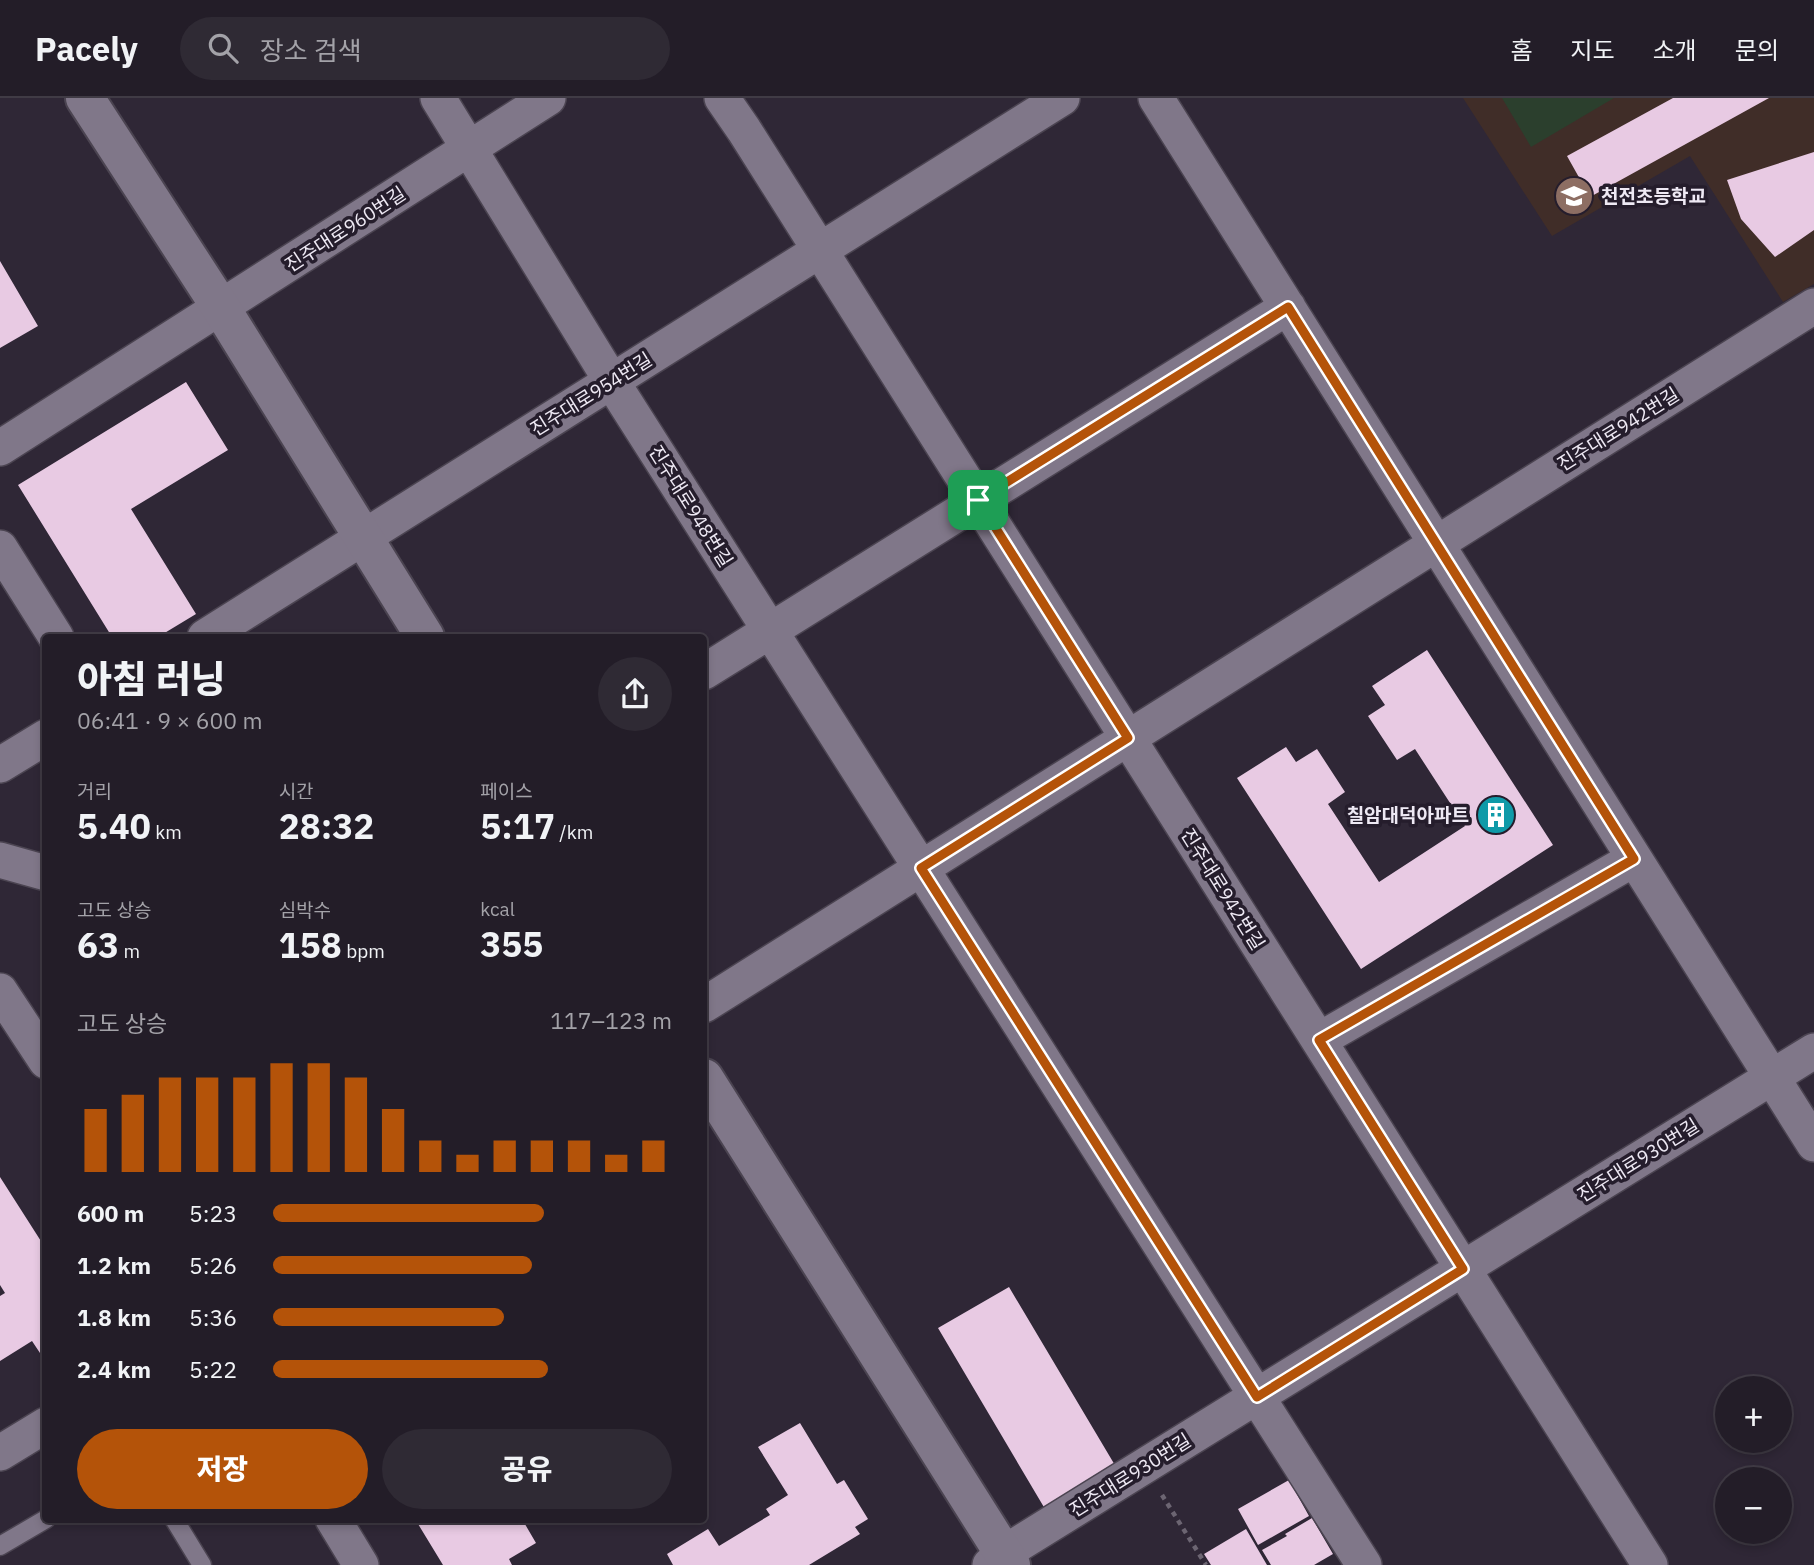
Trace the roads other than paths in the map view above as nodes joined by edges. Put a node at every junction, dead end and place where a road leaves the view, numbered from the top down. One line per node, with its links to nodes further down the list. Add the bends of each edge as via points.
1 (85, 98): 10 (street)
2 (438, 98): 7 (street)
3 (548, 98): 7 (street, 진주대로960번길)
4 (722, 98): 8 (street)
5 (1062, 98): 8 (street, 진주대로954번길)
6 (1156, 98): 9 (street)
7 (468, 149): 10 (street, 진주대로960번길); 12 (street, 진주대로948번길)
8 (820, 250): 12 (street, 진주대로954번길); 14 (street)
9 (1288, 307): 14 (street); 16 (street)
10 (221, 308): 13 (street, 진주대로960번길); 15 (street)
11 (1809, 320): 16 (street, 진주대로942번길)
12 (612, 382): 15 (street, 진주대로954번길); 18 (street, 진주대로948번길)
13 (0, 448)
14 (978, 500): 18 (street); 23 (street, 진주대로942번길)
15 (363, 538): 20 (street, 진주대로954번길); 21 (street)
16 (1436, 544): 23 (street, 진주대로942번길); 26 (street)
17 (0, 548): 19 (street)
18 (770, 631): 22 (street); 28 (street, 진주대로948번길)
19 (54, 634)
20 (210, 634)
21 (423, 634)
22 (707, 670)
23 (1128, 738): 28 (street, 진주대로942번길); 32 (street, 진주대로942번길)
24 (42, 739): 25 (street)
25 (0, 765)
26 (1634, 859): 32 (street); 35 (street)
27 (0, 860): 29 (street)
28 (921, 868): 31 (street, 진주대로942번길); 39 (street)
29 (42, 872)
30 (0, 991): 34 (street)
31 (707, 1003)
32 (1319, 1040): 38 (street)
33 (1814, 1051): 35 (street, 진주대로930번길)
34 (42, 1054)
35 (1772, 1077): 37 (street); 38 (street, 진주대로930번길)
36 (707, 1083): 47 (street)
37 (1814, 1144)
38 (1463, 1269): 39 (street, 진주대로930번길); 50 (street)
39 (1257, 1397): 46 (street); 47 (street, 진주대로930번길)
40 (42, 1428): 41 (street)
41 (0, 1453)
42 (42, 1520): 45 (lane)
43 (176, 1523): 48 (lane)
44 (335, 1523): 49 (street)
45 (0, 1546)
46 (1355, 1551)
47 (1002, 1561)
48 (202, 1565)
49 (361, 1565)
50 (1650, 1565)

